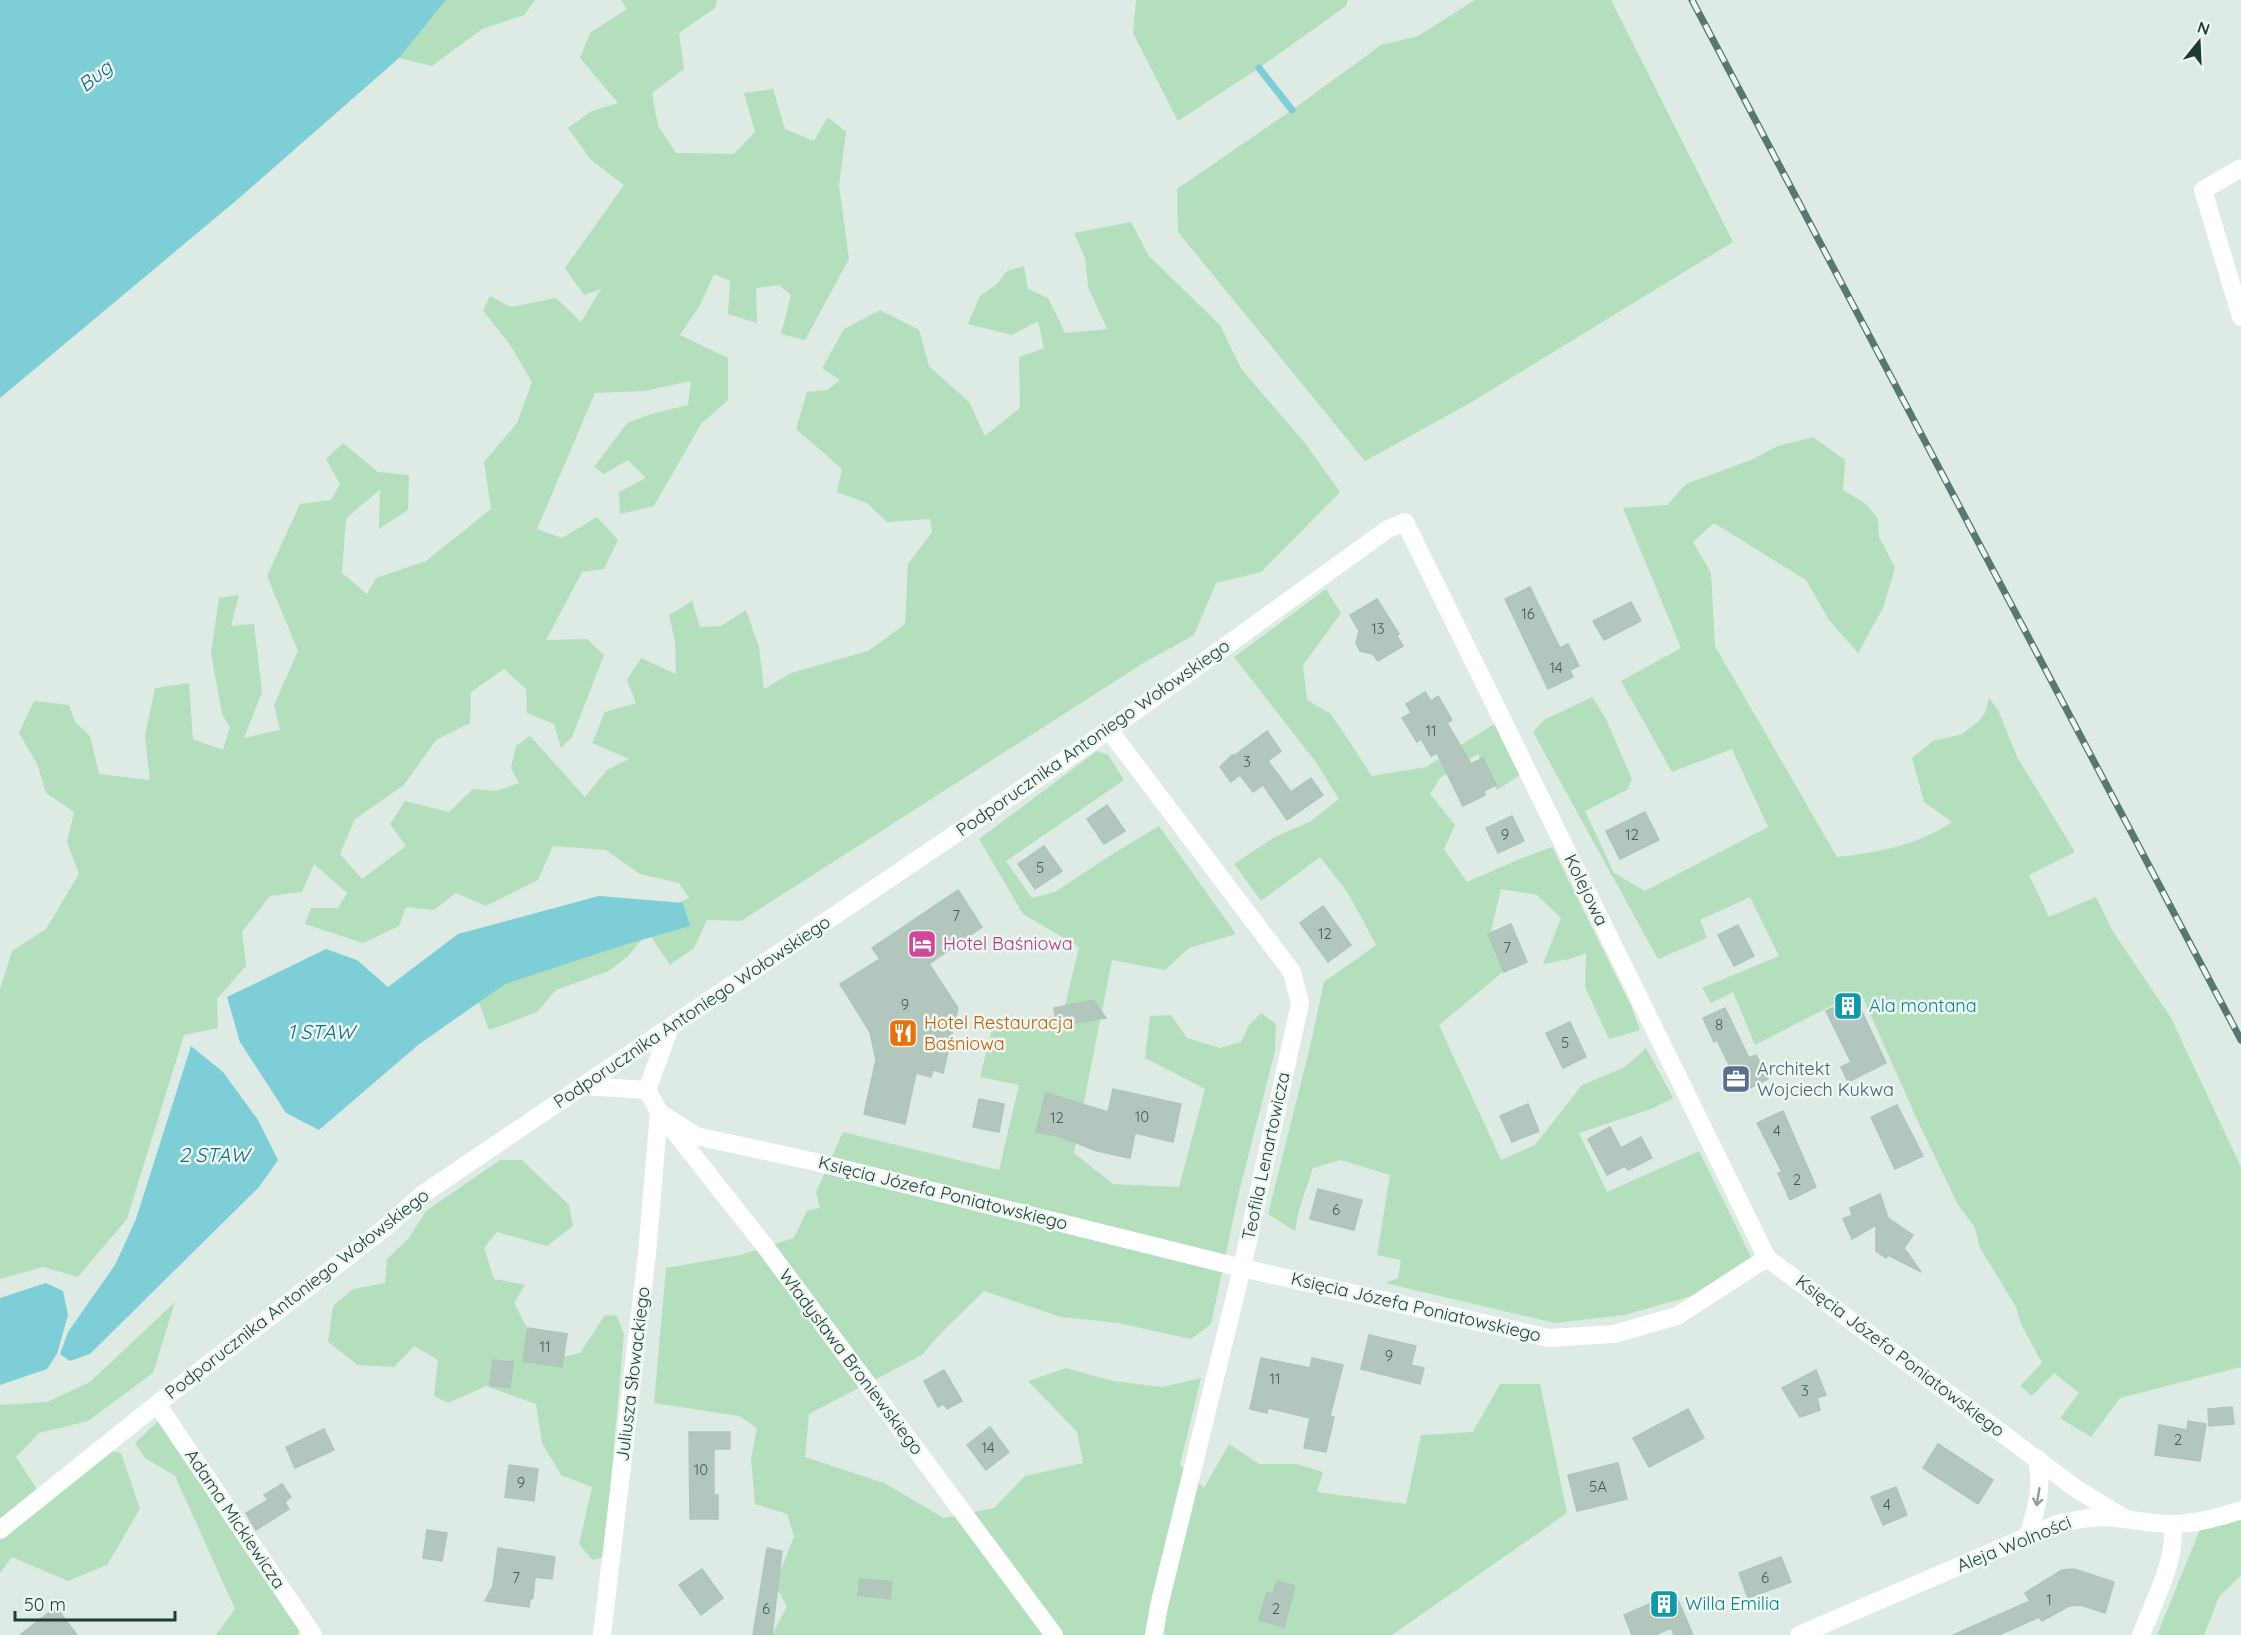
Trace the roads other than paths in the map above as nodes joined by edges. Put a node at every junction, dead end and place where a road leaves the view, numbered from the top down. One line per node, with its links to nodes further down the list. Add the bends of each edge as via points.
1 (2241, 168): 2 (street, via 2203,190)
2 (2241, 316)
3 (1405, 522): 4 (street, Podporucznika Antoniego Wołowskiego, via 1388,529); 9 (street, Kolejowa)
4 (1109, 730): 5 (street, Podporucznika Antoniego Wołowskiego); 10 (street, Teofila Lenartowicza, via 1292,972 1300,1003)
5 (670, 1027): 6 (street, Podporucznika Antoniego Wołowskiego); 7 (street)
6 (584, 1086): 7 (street); 11 (street, Podporucznika Antoniego Wołowskiego, via 423,1194)
7 (647, 1090): 8 (street, Władysława Broniewskiego)
8 (659, 1112): 10 (street, Księcia Józefa Poniatowskiego, via 696,1136); 19 (street, Juliusza Słowackiego, via 647,1254); 20 (street, Władysława Broniewskiego, via 764,1245)
9 (1767, 1258): 10 (street, Księcia Józefa Poniatowskiego, via 1677,1316 1614,1334 1549,1338); 12 (street, Księcia Józefa Poniatowskiego)
10 (1242, 1268): 21 (street, Teofila Lenartowicza)
11 (157, 1404): 16 (street, Podporucznika Antoniego Wołowskiego); 18 (street, Adama Mickiewicza)
12 (2037, 1458): 14 (street, Księcia Józefa Poniatowskiego, via 2078,1491); 17 (street, one-way to 17, via 2041,1481)
13 (2241, 1510): 15 (street, Aleja Wolności)
14 (2127, 1519): 15 (street, Aleja Wolności); 17 (street, Aleja Wolności, via 2081,1518)
15 (2172, 1524): 23 (street, via 2170,1558)
16 (0, 1530)
17 (2028, 1536): 22 (street, Aleja Wolności)
18 (313, 1635)
19 (602, 1635)
20 (1054, 1635)
21 (1154, 1635)
22 (1799, 1635)
23 (2141, 1635)

